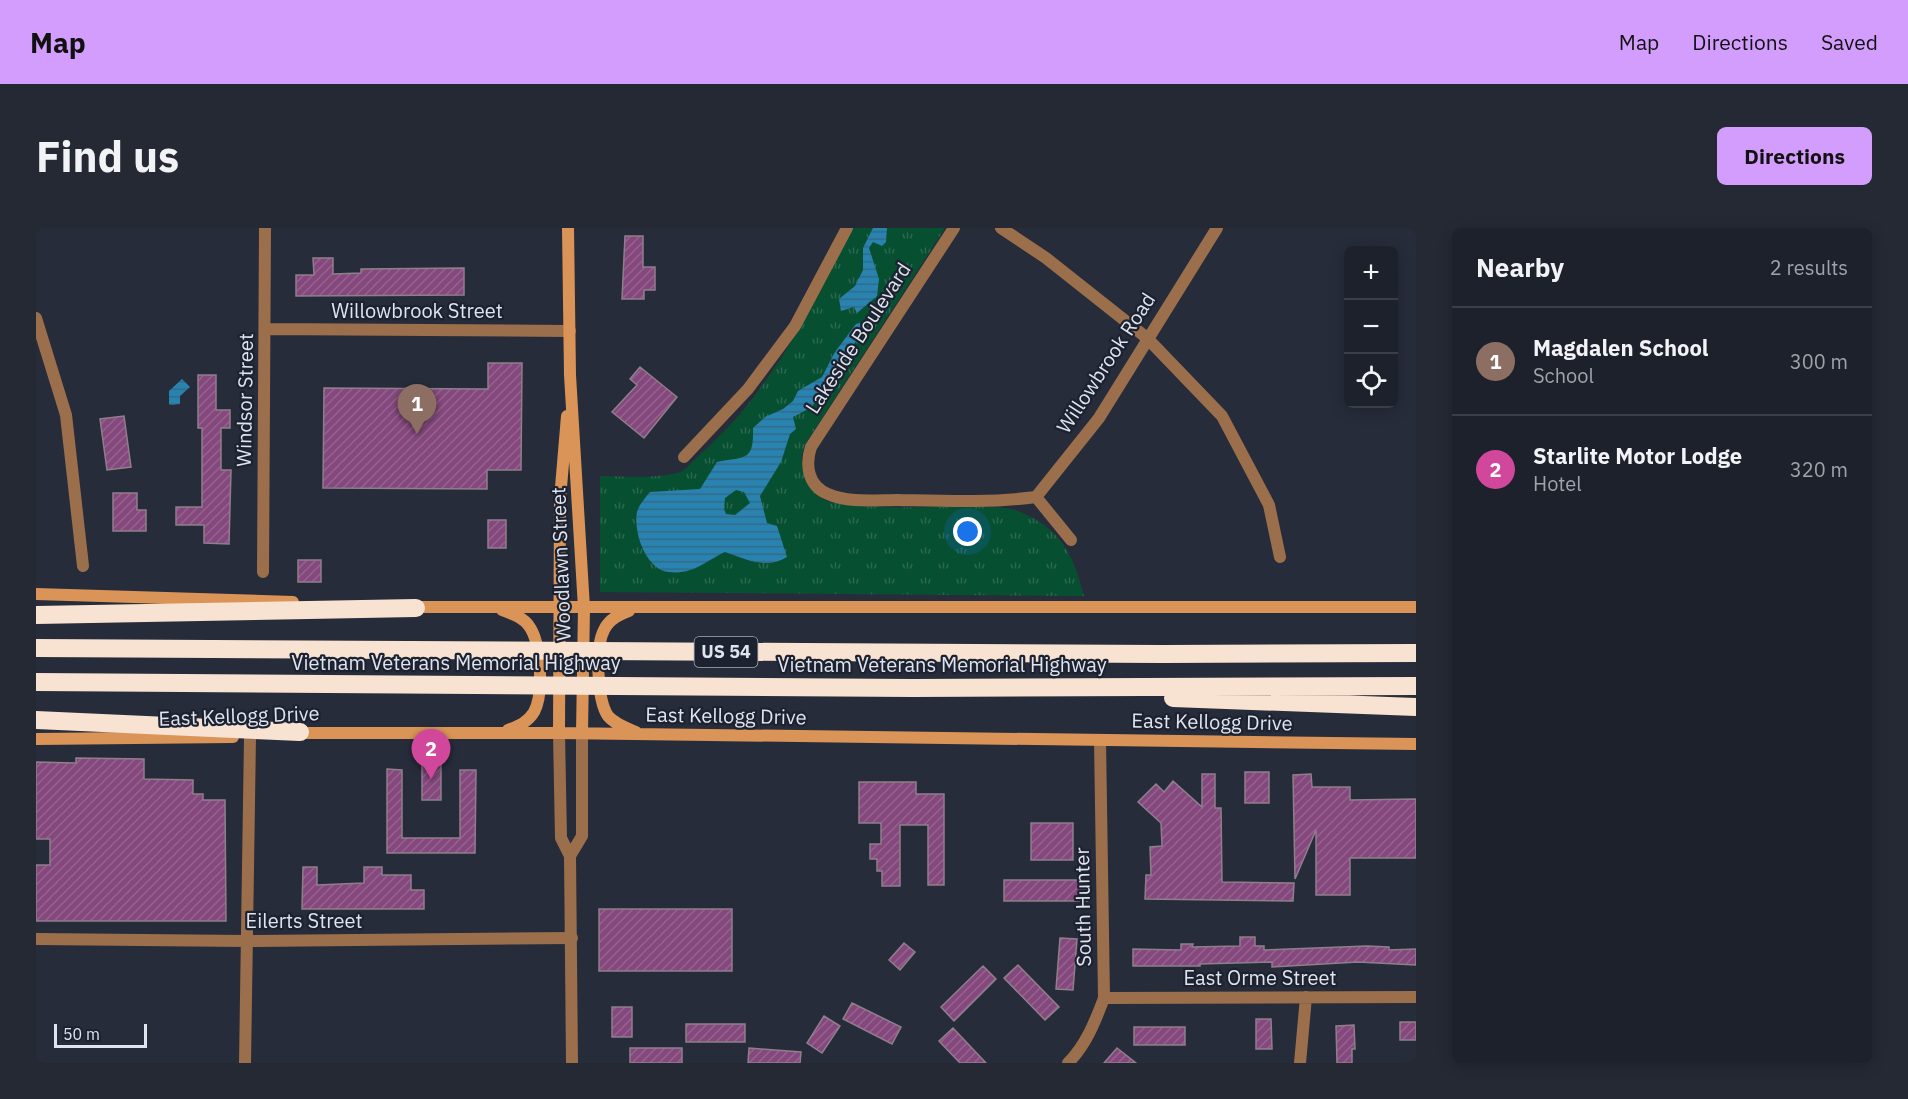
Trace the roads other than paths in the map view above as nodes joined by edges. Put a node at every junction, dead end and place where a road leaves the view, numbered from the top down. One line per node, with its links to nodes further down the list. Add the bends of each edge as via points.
1 (265, 228): 8 (street, Windsor Street)
2 (568, 228): 9 (main road, Woodlawn Street)
3 (847, 228): 12 (street, via 795,326 748,389)
4 (954, 228): 13 (street, Lakeside Boulevard, via 810,447 809,473 817,487 828,494 855,499 1001,501)
5 (1001, 228): 10 (street, via 1046,258)
6 (1217, 228): 10 (street, Willowbrook Road)
7 (36, 318): 16 (street, via 66,415)
8 (265, 329): 9 (street, Willowbrook Street); 17 (street, Windsor Street)
9 (570, 330): 11 (main road, Woodlawn Street)
10 (1147, 338): 13 (street, Willowbrook Road, via 1099,418); 15 (street, via 1222,416 1269,505)
11 (570, 375): 19 (main road, Woodlawn Street, via 560,499); 23 (main road, Woodlawn Street)
12 (684, 457)
13 (1036, 497): 14 (street)
14 (1071, 540)
15 (1280, 557)
16 (83, 566)
17 (263, 572)
18 (36, 594): 21 (main road)
19 (561, 607): 22 (main road); 23 (main road); 37 (main road, Woodlawn Street)
20 (1416, 607): 24 (main road)
21 (416, 608): 22 (main road); 25 (highway)
22 (496, 608): 36 (main road, via 522,619 535,635 539,648 537,706 522,725)
23 (584, 608): 24 (main road); 38 (main road, Woodlawn Street)
24 (635, 608): 39 (main road, via 614,617 601,636 599,694 603,708 617,724)
25 (36, 615)
26 (1416, 642): 29 (highway)
27 (36, 648): 29 (highway, Vietnam Veterans Memorial Highway / US 54)
28 (1416, 652): 29 (highway, Vietnam Veterans Memorial Highway / US 54)
29 (1163, 654)
30 (36, 682): 32 (highway, Vietnam Veterans Memorial Highway / US 54)
31 (1416, 686): 32 (highway, Vietnam Veterans Memorial Highway / US 54)
32 (914, 688): 33 (highway)
33 (1416, 707)
34 (36, 720): 35 (highway)
35 (300, 732): 36 (main road, East Kellogg Drive); 40 (main road, East Kellogg Drive)
36 (502, 733): 37 (main road, East Kellogg Drive)
37 (559, 733): 38 (main road, East Kellogg Drive); 44 (street, Woodlawn Street, via 561,838)
38 (582, 733): 39 (main road, East Kellogg Drive); 44 (street, Woodlawn Street, via 582,836)
39 (639, 734): 42 (main road, East Kellogg Drive)
40 (250, 737): 41 (main road, East Kellogg Drive); 47 (street)
41 (36, 739)
42 (1100, 740): 43 (main road, East Kellogg Drive); 49 (street, South Hunter)
43 (1416, 744)
44 (570, 856): 45 (street, Woodlawn Street)
45 (572, 938): 47 (street, Eilerts Street); 52 (street, Woodlawn Street)
46 (36, 939): 47 (street, Eilerts Street)
47 (247, 941): 51 (street)
48 (1306, 997): 49 (street, East Orme Street); 50 (street, East Orme Street); 54 (street)
49 (1104, 998): 53 (street, South Hunter, via 1092,1030)
50 (1416, 998)
51 (245, 1063)
52 (572, 1063)
53 (1068, 1063)
54 (1300, 1063)

